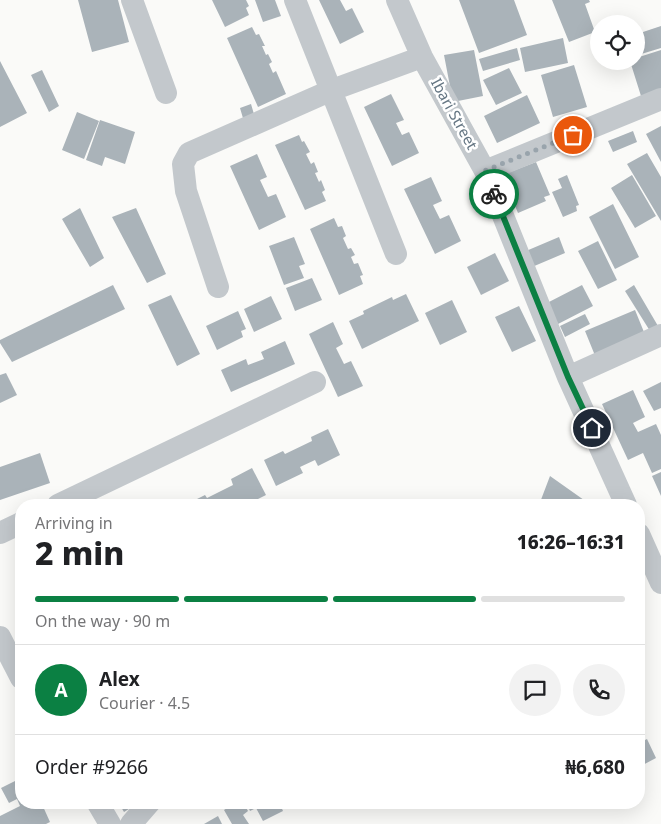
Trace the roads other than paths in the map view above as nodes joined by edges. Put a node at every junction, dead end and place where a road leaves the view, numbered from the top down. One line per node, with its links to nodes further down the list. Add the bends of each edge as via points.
1 (132, 0): 6 (street)
2 (295, 0): 5 (street)
3 (397, 0): 4 (street, Ibari Street)
4 (422, 57): 5 (street); 8 (street, Ibari Street)
5 (332, 90): 9 (street); 10 (street, via 188,153 183,164 186,190)
6 (166, 93)
7 (661, 99): 8 (street)
8 (484, 171): 12 (street, Ibari Street)
9 (396, 254)
10 (218, 287)
11 (661, 334): 12 (street)
12 (568, 377): 15 (street, Ibari Street)
13 (315, 382): 14 (street)
14 (71, 499)
15 (623, 499)
16 (15, 526): 17 (street)
17 (0, 533)
18 (649, 543): 19 (street)
19 (661, 583)
20 (0, 637): 21 (street)
21 (15, 666)
22 (101, 809): 24 (street)
23 (144, 809): 25 (street)
24 (110, 824)
25 (131, 824)

